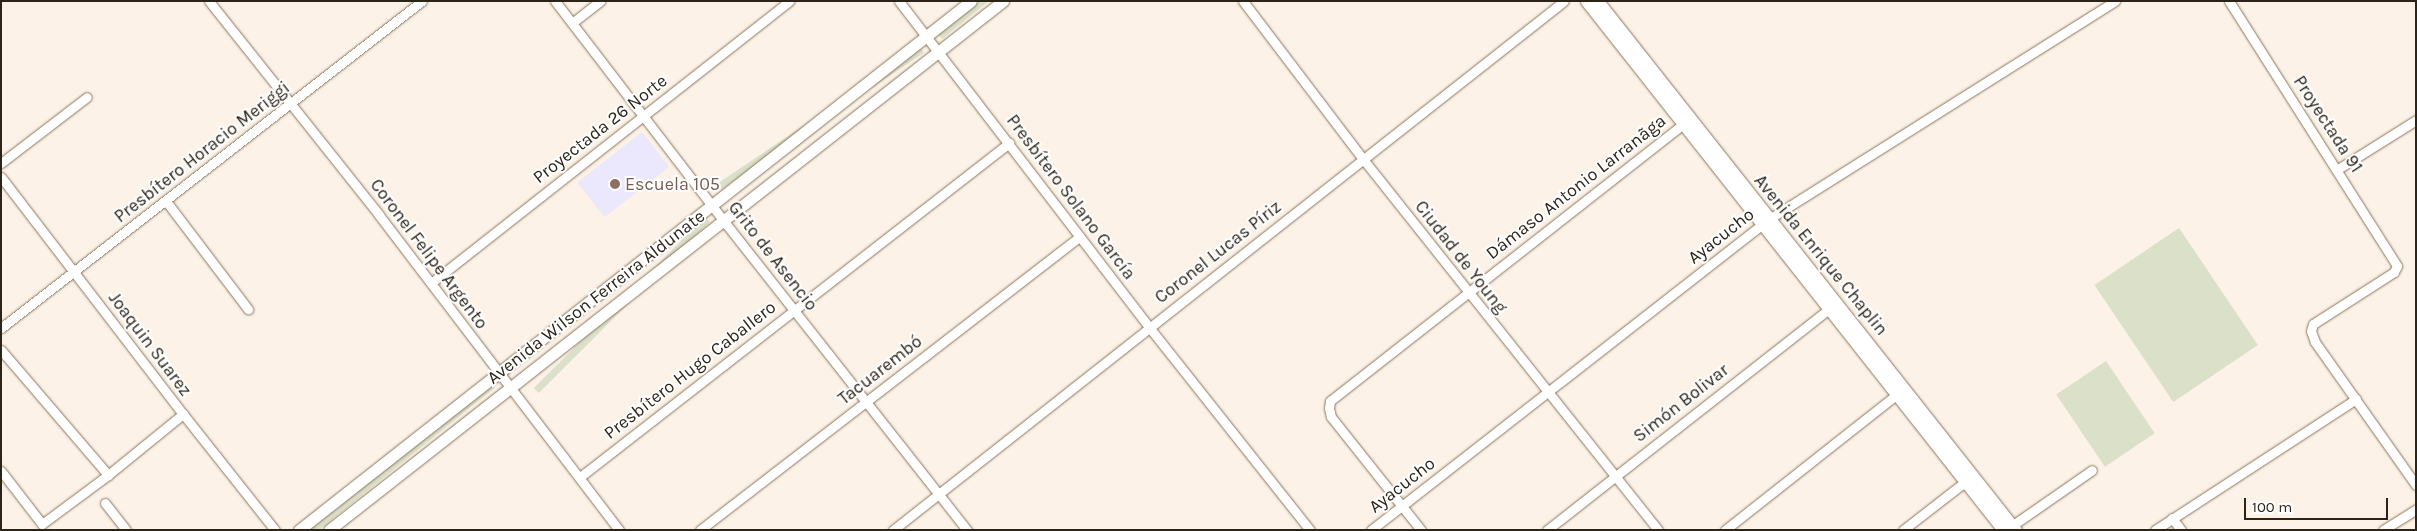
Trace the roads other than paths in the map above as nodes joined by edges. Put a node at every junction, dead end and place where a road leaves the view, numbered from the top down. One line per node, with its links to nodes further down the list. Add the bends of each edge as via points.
1 (209, 1): 19 (street, Coronel Felipe Argento)
2 (422, 1): 19 (street, Presbítero Horacio Meriggi)
3 (555, 1): 15 (street, Grito de Asencio)
4 (600, 1): 15 (street)
5 (789, 1): 20 (street, Proyectada 26 Norte)
6 (899, 1): 16 (street, Presbítero Solano García)
7 (971, 1): 16 (street, Avenida Wilson Ferreira Aldunate)
8 (1003, 1): 17 (street, Avenida Wilson Ferreira Aldunate)
9 (1243, 1): 24 (street, Ciudad de Young)
10 (1564, 1): 24 (street, Coronel Lucas Píriz)
11 (1586, 1): 22 (street, Avenida Enrique Chaplin)
12 (1598, 1): 22 (street, Avenida Enrique Chaplin)
13 (2115, 1): 31 (street, Ayacucho)
14 (2229, 1): 26 (street, Proyectada 91)
15 (572, 23): 20 (street, Grito de Asencio)
16 (927, 36): 17 (street, Presbítero Solano García); 29 (street, Avenida Wilson Ferreira Aldunate)
17 (938, 51): 23 (street, Presbítero Solano García); 30 (street, Avenida Wilson Ferreira Aldunate)
18 (87, 97): 25 (street)
19 (291, 104): 28 (street, Presbítero Horacio Meriggi); 34 (street, Coronel Felipe Argento)
20 (644, 116): 29 (street, Grito de Asencio); 34 (street, Proyectada 26 Norte)
21 (2416, 120): 26 (street)
22 (1686, 121): 31 (street, Avenida Enrique Chaplin); 35 (street, Dámaso Antonio Larranãga)
23 (1009, 143): 32 (street, Presbítero Solano García); 38 (street, Presbítero Hugo Caballero)
24 (1363, 159): 35 (street, Ciudad de Young); 39 (street, Coronel Lucas Píriz)
25 (1, 163)
26 (2338, 169): 46 (street, Proyectada 91, via 2397,266 2394,272 2313,324 2311,331 2315,342)
27 (1, 177): 33 (street, Joaquin Suarez)
28 (166, 201): 33 (street, Presbítero Horacio Meriggi); 37 (street)
29 (712, 206): 30 (street, Grito de Asencio); 42 (street, Avenida Wilson Ferreira Aldunate)
30 (724, 220): 38 (street, Grito de Asencio); 43 (street, Avenida Wilson Ferreira Aldunate)
31 (1766, 222): 36 (street, Avenida Enrique Chaplin); 45 (street, Ayacucho)
32 (1080, 236): 39 (street, Presbítero Solano García); 47 (street, Tacuarembó)
33 (75, 272): 40 (street, Presbítero Horacio Meriggi); 48 (street, Joaquin Suarez)
34 (430, 283): 42 (street, Coronel Felipe Argento)
35 (1468, 293): 45 (street, Ciudad de Young); 58 (street, Dámaso Antonio Larranãga, via 1330,401 1331,416)
36 (1833, 305): 44 (street, Avenida Enrique Chaplin); 52 (street, Simón Bolivar)
37 (248, 309)
38 (794, 310): 47 (street, Grito de Asencio); 53 (street, Presbítero Hugo Caballero)
39 (1149, 327): 56 (street, Coronel Lucas Píriz); 70 (street, Presbítero Solano García)
40 (1, 328)
41 (1, 350): 51 (street)
42 (498, 372): 43 (street, Coronel Felipe Argento); 64 (street, Avenida Wilson Ferreira Aldunate)
43 (509, 387): 53 (street, Coronel Felipe Argento); 65 (street, Avenida Wilson Ferreira Aldunate)
44 (1901, 391): 54 (street, Avenida Enrique Chaplin); 75 (street)
45 (1547, 392): 52 (street, Ciudad de Young); 58 (street, Ayacucho)
46 (2356, 399): 55 (street); 60 (street)
47 (866, 401): 56 (street, Grito de Asencio); 67 (street, Tacuarembó)
48 (183, 414): 51 (street); 63 (street, Joaquin Suarez)
49 (2092, 470): 61 (street)
50 (1, 471): 51 (street, via 42,524)
51 (108, 475)
52 (1615, 476): 73 (street, Simón Bolivar); 74 (street, Ciudad de Young)
53 (580, 477): 66 (street, Coronel Felipe Argento)
54 (1969, 478): 61 (street, Avenida Enrique Chaplin); 76 (street)
55 (2416, 485)
56 (939, 494): 68 (street, Coronel Lucas Píriz); 69 (street, Grito de Asencio)
57 (104, 503): 62 (street)
58 (1401, 506): 71 (street, Ayacucho); 72 (street)
59 (2416, 509): 79 (street)
60 (2172, 518): 77 (street); 78 (street)
61 (2011, 528)
62 (126, 530)
63 (275, 530)
64 (299, 530)
65 (329, 530)
66 (619, 530)
67 (700, 530)
68 (893, 530)
69 (967, 530)
70 (1310, 530)
71 (1371, 530)
72 (1421, 530)
73 (1547, 530)
74 (1658, 530)
75 (1724, 530)
76 (1903, 530)
77 (2155, 530)
78 (2181, 530)
79 (2383, 530)

